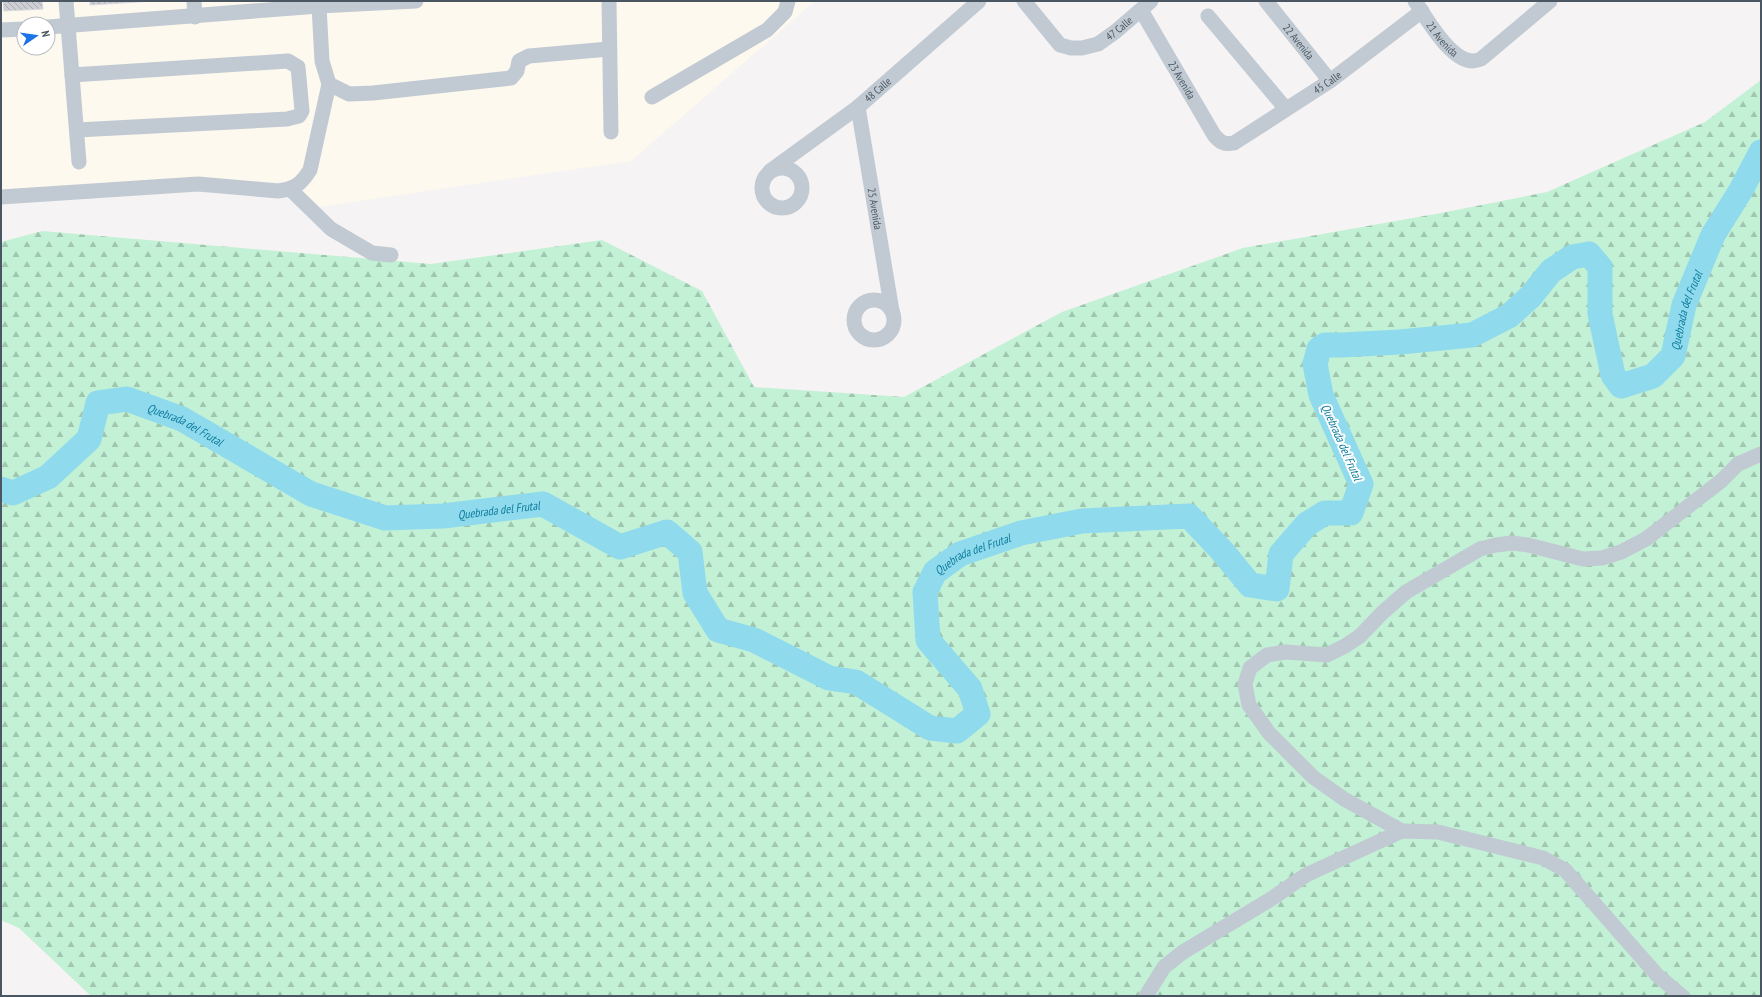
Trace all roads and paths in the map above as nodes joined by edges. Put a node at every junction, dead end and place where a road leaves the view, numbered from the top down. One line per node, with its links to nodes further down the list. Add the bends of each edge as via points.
1 (66, 1): 15 (street)
2 (194, 1): 14 (street)
3 (416, 1): 10 (street)
4 (609, 1): 19 (street)
5 (788, 1): 23 (street, via 785,12 767,30)
6 (979, 1): 24 (street, 48 Calle)
7 (1024, 1): 11 (street, 47 Calle, via 1060,45 1071,48 1098,44)
8 (1266, 1): 21 (street, 22 Avenida)
9 (1550, 1): 12 (street, 21 Avenida, via 1481,59 1471,61 1461,57 1446,45)
10 (324, 4): 14 (street); 22 (street, via 322,61)
11 (1146, 6): 28 (street, 23 Avenida, via 1214,135 1221,143)
12 (1418, 6): 21 (street, 45 Calle)
13 (1208, 16): 25 (street)
14 (195, 17): 15 (street)
15 (68, 26): 16 (street); 20 (street)
16 (56, 27)
17 (16, 29): 18 (street)
18 (1, 30)
19 (609, 49): 22 (street, via 529,56 518,61 517,70 511,78 349,94); 27 (street)
20 (72, 75): 26 (street); 26 (street, via 288,62 298,67 302,111 299,116 287,119)
21 (1330, 81): 25 (street, 45 Calle)
22 (329, 84): 31 (street, via 310,170 303,182)
23 (652, 97)
24 (858, 108): 30 (street, 48 Calle); 34 (street, 25 Avenida)
25 (1286, 109): 28 (street, 45 Calle, via 1234,143)
26 (76, 130): 29 (street)
27 (611, 132)
28 (1227, 144)
29 (79, 162)
30 (770, 172)
31 (290, 190): 32 (street, via 198,184); 33 (street, via 331,229 372,253)
32 (1, 197)
33 (391, 255)
34 (892, 311)
35 (1761, 454): 36 (street, via 1738,464 1721,481 1646,539 1621,552 1602,558 1583,559 1512,543 1480,549 1406,592 1346,646 1327,655 1286,652 1267,655 1250,668 1245,684 1249,705 1269,733 1314,777 1344,798)
36 (1402, 831): 37 (street, via 1306,875 1183,952 1164,968); 38 (street, via 1438,832 1543,858 1565,870 1657,974)
37 (1146, 996)
38 (1682, 996)

